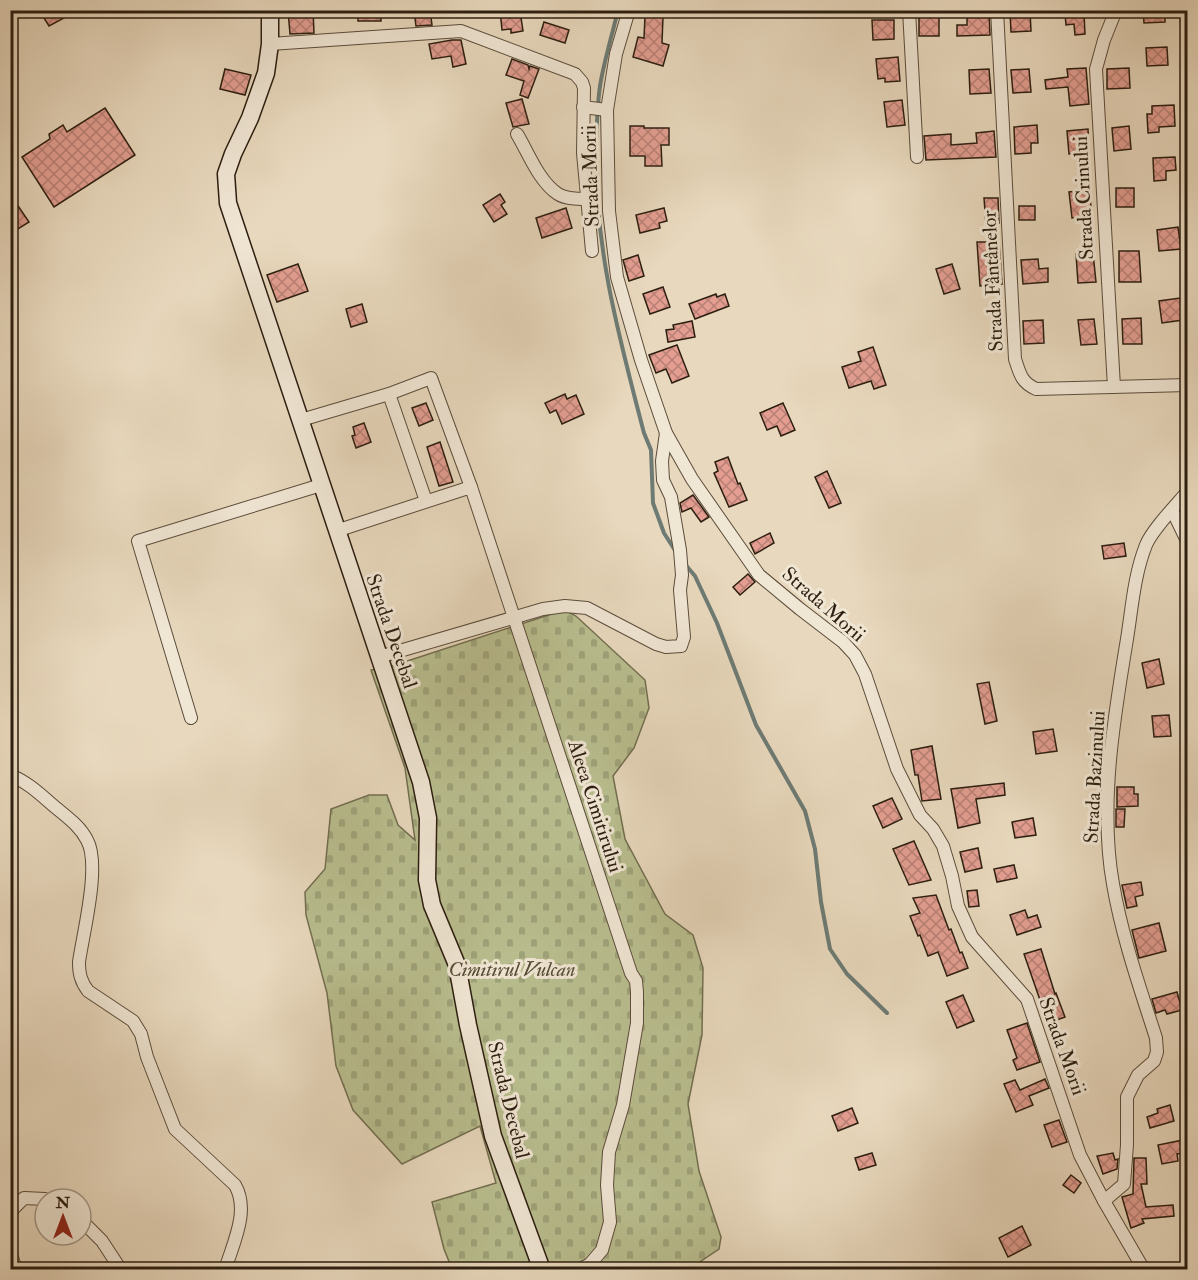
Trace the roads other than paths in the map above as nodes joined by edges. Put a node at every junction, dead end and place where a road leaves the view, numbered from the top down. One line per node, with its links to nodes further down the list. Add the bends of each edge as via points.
1 (270, 10): 7 (street, Strada Decebal)
2 (629, 10): 9 (street, Strada Morii)
3 (909, 10): 11 (street)
4 (996, 10): 15 (street, Strada Fântânelor, via 1015,359 1019,373 1026,384 1036,389)
5 (1116, 10): 15 (street, Strada Crinului, via 1096,69)
6 (1186, 10): 8 (street)
7 (270, 44): 9 (street, via 461,31 575,74); 17 (street, Strada Decebal, via 266,73 226,174 228,203)
8 (1188, 50)
9 (597, 109): 12 (street, via 583,153); 18 (street, Strada Morii, via 618,277)
10 (517, 134): 12 (street, via 548,185 558,194)
11 (916, 157)
12 (586, 199): 13 (street)
13 (592, 251)
14 (1188, 385): 15 (street, Strada Fântânelor)
15 (1114, 387)
16 (389, 393): 17 (street); 20 (street, Aleea Cimitirului, via 431,378); 22 (street)
17 (301, 420): 19 (street, Strada Decebal)
18 (666, 433): 26 (street, via 663,480 680,550 684,637 681,646 656,644 587,608 543,609); 31 (street, Strada Morii, via 692,479 759,574 855,655 897,769 920,815 943,846 958,906 972,937 1028,999 1080,1155)
19 (321, 485): 24 (street, Strada Decebal); 28 (street, via 138,541)
20 (471, 487): 22 (street); 26 (street, Aleea Cimitirului)
21 (1188, 491): 23 (street, Strada Bazinului)
22 (426, 501): 24 (street)
23 (1172, 510): 25 (street); 31 (street, Strada Bazinului, via 1147,543 1137,575 1118,695 1108,836 1115,894 1157,1052 1154,1061 1138,1075 1127,1097 1124,1184)
24 (336, 531): 27 (street, Strada Decebal)
25 (1188, 543)
26 (514, 618): 27 (street); 39 (street, Aleea Cimitirului, via 638,992 637,1023 623,1106 609,1152 607,1236 590,1264)
27 (379, 657): 38 (street, Strada Decebal, via 421,782 428,818 427,880 432,905 457,966 493,1136)
28 (191, 718)
29 (10, 775): 37 (street, via 31,786 77,826 91,847 91,889 79,974 88,991 133,1021 175,1129 235,1185 240,1195 243,1211)
30 (33, 1198): 32 (street, via 24,1198)
31 (1104, 1201): 40 (street, Strada Morii)
32 (10, 1216)
33 (93, 1232): 36 (street)
34 (10, 1251): 35 (street)
35 (16, 1269)
36 (121, 1269)
37 (225, 1269)
38 (542, 1269)
39 (578, 1269)
40 (1144, 1269)

